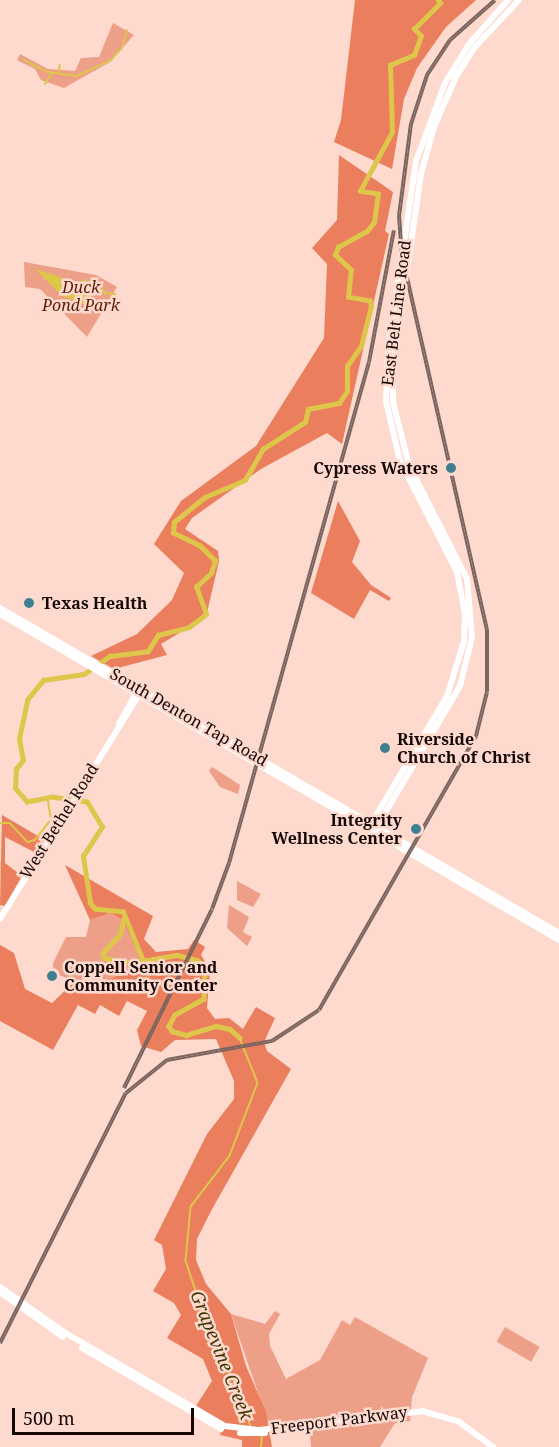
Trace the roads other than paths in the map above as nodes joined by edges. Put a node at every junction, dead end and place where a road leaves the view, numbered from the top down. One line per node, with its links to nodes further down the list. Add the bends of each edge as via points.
1 (508, 0): 3 (main road, East Belt Line Road)
2 (519, 0): 3 (main road, East Belt Line Road)
3 (466, 55): 4 (main road, East Belt Line Road, via 432,111); 6 (main road, East Belt Line Road, via 444,101 427,151)
4 (416, 161): 5 (main road); 6 (main road, East Belt Line Road)
5 (406, 188)
6 (396, 320): 7 (main road, East Belt Line Road, via 386,370); 8 (main road, East Belt Line Road)
7 (387, 410): 8 (main road); 9 (main road, East Belt Line Road)
8 (395, 415): 9 (main road, East Belt Line Road)
9 (400, 450): 12 (main road, East Belt Line Road, via 461,571 468,636 447,696)
10 (0, 611): 11 (main road, South Denton Tap Road)
11 (139, 692): 12 (main road, South Denton Tap Road); 14 (main road, West Bethel Road)
12 (373, 828): 13 (main road, South Denton Tap Road)
13 (422, 857): 15 (main road); 16 (main road)
14 (0, 919)
15 (559, 933)
16 (559, 940)
17 (0, 1287): 20 (main road, Freeport Parkway, via 77,1341 210,1419)
18 (0, 1292): 20 (main road, Freeport Parkway, via 53,1330 203,1420)
19 (461, 1425): 20 (main road, Freeport Parkway, via 416,1411); 21 (main road, Freeport Parkway); 22 (main road, Freeport Parkway)
20 (240, 1431)
21 (487, 1447)
22 (493, 1447)

